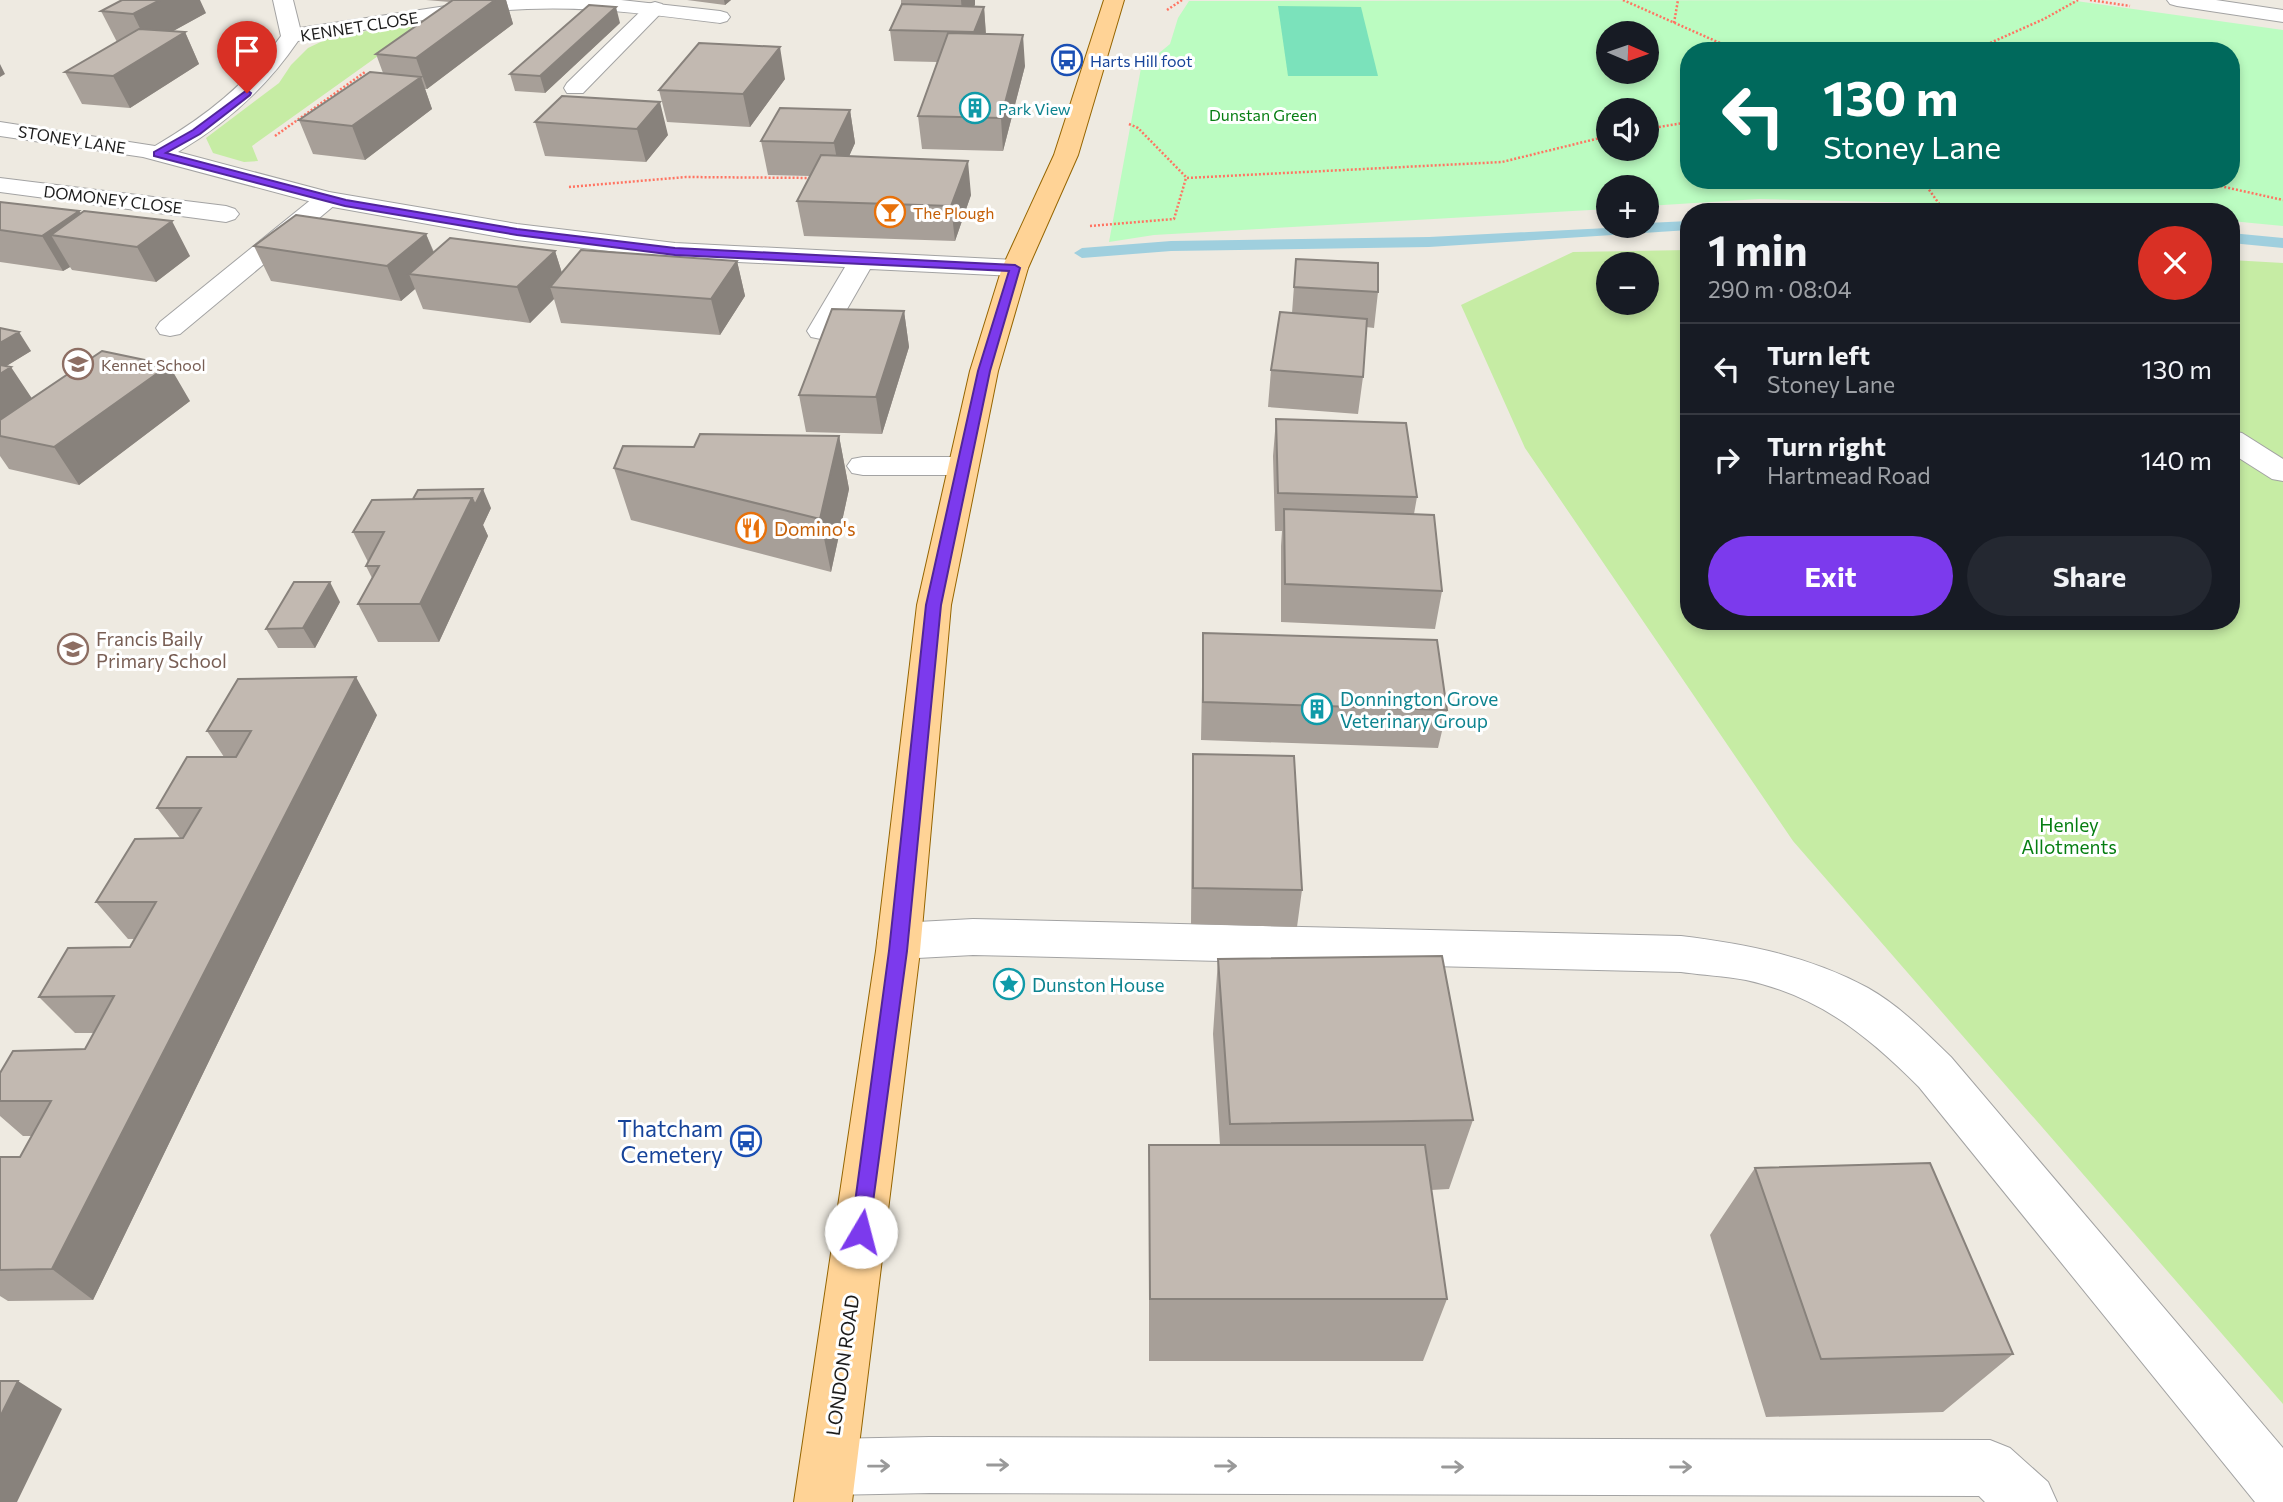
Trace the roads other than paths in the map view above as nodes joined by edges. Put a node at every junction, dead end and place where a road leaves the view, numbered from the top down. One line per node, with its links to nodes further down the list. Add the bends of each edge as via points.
1 (284, 0): 7 (street)
2 (1114, 0): 16 (main road, LONDON ROAD, via 1066,155)
3 (2177, 0): 5 (street)
4 (656, 8): 6 (street, KENNET CLOSE); 7 (street, KENNET CLOSE, via 526,3); 8 (street)
5 (2283, 16)
6 (720, 17)
7 (290, 36): 11 (street, via 247,93)
8 (575, 88)
9 (0, 129): 10 (street, STONEY LANE)
10 (83, 140): 11 (street, STONEY LANE); 12 (street, DOMONEY CLOSE)
11 (158, 154): 13 (street, STONEY LANE)
12 (0, 182): 14 (street, DOMONEY CLOSE)
13 (327, 199): 15 (street, STONEY LANE, via 517,232 675,251); 17 (street)
14 (226, 214)
15 (862, 260): 16 (street, STONEY LANE); 18 (street)
16 (1015, 268): 21 (main road, LONDON ROAD)
17 (170, 328)
18 (821, 331)
19 (2240, 446): 22 (street)
20 (863, 466): 21 (street)
21 (962, 466): 23 (main road, LONDON ROAD, via 934,605)
22 (2283, 472)
23 (899, 940): 24 (main road, LONDON ROAD); 25 (street, via 973,937 1681,954 1746,962 1802,979 1853,1002 1893,1031 1935,1072)
24 (825, 1484): 26 (street, one-way to 26, via 930,1465 1990,1468)
25 (2283, 1492)
26 (2028, 1502)

